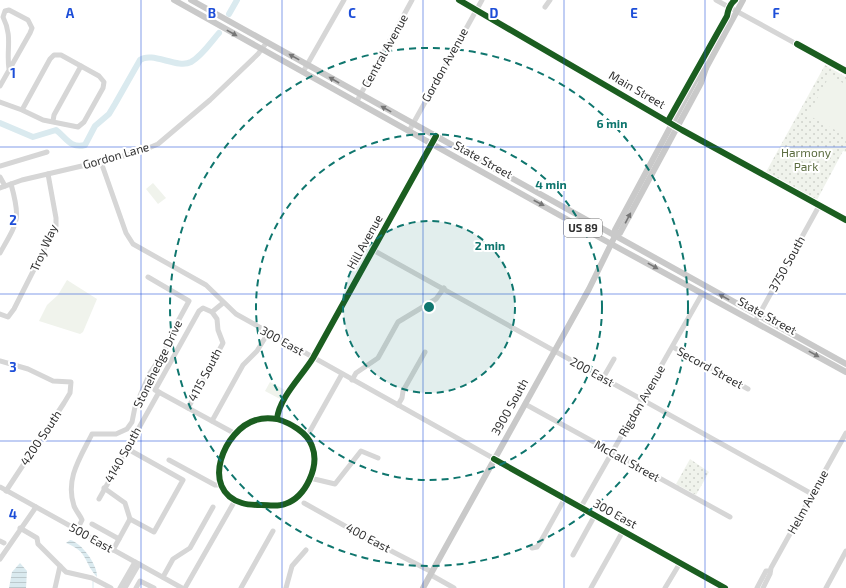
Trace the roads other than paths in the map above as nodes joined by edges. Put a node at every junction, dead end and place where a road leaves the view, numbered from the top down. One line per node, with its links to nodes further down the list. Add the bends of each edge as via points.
1 (174, 0): 15 (main road, State Street / US 89, one-way to 15)
2 (191, 0): 14 (main road, State Street / US 89)
3 (344, 0): 16 (street)
4 (412, 0): 22 (street, Central Avenue)
5 (459, 0): 11 (street, Main Street)
6 (482, 0): 11 (street, Gordon Avenue)
7 (550, 0): 10 (street)
8 (716, 0): 12 (street)
9 (743, 0): 12 (main road, 3900 South)
10 (546, 7)
11 (476, 10): 27 (street, Gordon Avenue); 28 (street, Main Street)
12 (737, 11): 19 (street); 28 (main road, 3900 South, via 706,68 695,82)
13 (2, 17): 18 (street, via 10,34); 18 (street, via 10,10 28,20 32,26)
14 (267, 42): 15 (street, Gordon Lane); 16 (main road, State Street / US 89, one-way to 14)
15 (262, 49): 20 (main road, State Street / US 89); 33 (street, Gordon Lane, via 164,140 144,150)
16 (308, 65): 20 (street); 22 (main road, State Street / US 89, one-way to 16)
17 (80, 66): 25 (street, via 61,55 50,59); 26 (street, via 54,114); 26 (street, via 102,79 103,88 83,124 76,127)
18 (10, 69): 21 (street)
19 (846, 71)
20 (303, 72): 23 (main road, State Street / US 89)
21 (0, 86)
22 (360, 94): 23 (street, Central Avenue); 27 (main road, State Street / US 89, one-way to 22)
23 (356, 101): 29 (main road, State Street / US 89)
24 (0, 102): 25 (street)
25 (22, 110): 26 (street, via 40,120)
26 (53, 122)
27 (413, 124): 29 (street, Gordon Avenue); 30 (main road, State Street / US 89)
28 (674, 125): 39 (street, Main Street); 41 (main road, 3900 South, via 615,230)
29 (409, 131): 31 (main road, State Street / US 89)
30 (436, 136): 31 (street, Hill Avenue); 41 (main road, State Street / US 89)
31 (432, 143): 42 (main road, State Street / US 89, one-way to 42); 44 (street, Hill Avenue)
32 (47, 152): 34 (street)
33 (101, 162): 35 (street, Gordon Lane); 48 (street, 300 East, via 126,233 133,244 206,285)
34 (0, 166)
35 (48, 174): 37 (street, Gordon Lane); 50 (street, Troy Way, via 56,226 29,282 8,317)
36 (0, 177): 38 (street)
37 (11, 184): 38 (street, Gordon Lane); 43 (street, via 18,212 17,220)
38 (2, 187)
39 (820, 206): 40 (street, Main Street); 51 (street, 3750 South)
40 (846, 220)
41 (615, 236): 42 (main road, 3900 South); 51 (main road, State Street / US 89, one-way to 41)
42 (611, 244): 47 (main road, State Street / US 89, one-way to 47); 55 (main road, 3900 South)
43 (1, 250)
44 (373, 250): 46 (street, 200 East); 57 (street, Hill Avenue)
45 (148, 277): 99 (street, Stonehedge Drive, via 189,301 161,358 150,373 132,422 127,429 116,434 92,434 77,463 71,489 74,506 82,520)
46 (444, 288): 55 (street, 200 East); 64 (street, via 436,299 398,322 378,358 356,373)
47 (702, 294): 52 (main road, State Street / US 89); 54 (street, Rigdon Avenue)
48 (223, 303): 49 (street); 53 (street, 300 East)
49 (212, 312): 66 (street, 4140 South, via 203,308 199,311); 70 (street, 4115 South, via 217,319 223,343)
50 (0, 314)
51 (758, 316): 52 (street, 3750 South); 60 (main road, State Street / US 89)
52 (755, 322): 61 (main road, State Street / US 89, one-way to 61)
53 (268, 333): 57 (street, 300 East); 72 (street, via 257,351 243,365)
54 (673, 347): 65 (street, Secord Street); 67 (street, Rigdon Avenue)
55 (554, 350): 63 (street, 200 East); 68 (main road, 3900 South)
56 (425, 352): 69 (street, via 403,390)
57 (313, 358): 62 (street, 300 East); 71 (street, Hill Avenue, via 290,390 277,414)
58 (614, 359): 63 (street)
59 (0, 362): 85 (street, 4200 South, via 28,369 53,381 71,382 68,398)
60 (846, 364)
61 (846, 372)
62 (342, 374): 64 (street, 300 East); 73 (street)
63 (603, 378): 67 (street, 200 East)
64 (352, 380): 69 (street, 300 East)
65 (748, 389)
66 (157, 391): 70 (street); 76 (street, 4140 South)
67 (642, 399): 77 (street, Rigdon Avenue); 86 (street, 200 East)
68 (525, 404): 77 (street, McCall Street); 79 (main road, 3900 South)
69 (398, 405): 79 (street, 300 East)
70 (188, 408): 72 (street)
71 (277, 419): 81 (street, via 300,431 312,446 313,467); 82 (street, via 256,420 240,429 220,463 218,476)
72 (212, 421): 74 (street)
73 (310, 431)
74 (232, 432)
75 (846, 433): 86 (street, Helm Avenue)
76 (126, 448): 84 (street, 4140 South); 96 (street, via 183,480 154,532)
77 (612, 453): 92 (street, Rigdon Avenue); 95 (street, McCall Street)
78 (378, 458): 81 (street, via 361,451 335,484)
79 (494, 459): 87 (street, 300 East); 113 (main road, 3900 South)
80 (169, 460): 82 (street)
81 (310, 478): 82 (street, via 299,495 280,505 242,503)
82 (221, 486)
83 (0, 487): 85 (street, 500 East)
84 (104, 488): 88 (street, 4140 South); 96 (street, via 125,503)
85 (6, 491): 93 (street, 500 East)
86 (812, 494): 112 (street, Helm Avenue)
87 (565, 498): 92 (street, 300 East); 103 (street, via 541,542)
88 (99, 499)
89 (304, 503): 113 (street, 400 East)
90 (233, 504): 122 (street)
91 (213, 507): 114 (street, via 190,548 173,559)
92 (581, 507): 94 (street, 300 East)
93 (36, 508): 98 (street); 99 (street, 500 East)
94 (595, 515): 101 (street, 300 East); 107 (street)
95 (730, 517)
96 (130, 519): 102 (street)
97 (92, 524): 102 (street)
98 (20, 528): 108 (street); 111 (street, via 38,538 38,544)
99 (77, 530): 104 (street, 500 East)
100 (273, 531): 123 (street)
101 (623, 531): 109 (street, 300 East); 127 (street)
102 (119, 539): 104 (street)
103 (532, 548)
104 (113, 550): 110 (street, 500 East)
105 (306, 550): 124 (street, via 292,566)
106 (846, 551): 132 (street)
107 (573, 555)
108 (0, 559)
109 (680, 562): 128 (street); 129 (street, 300 East)
110 (137, 563): 114 (street, 500 East); 117 (street); 118 (street)
111 (60, 566): 115 (street); 116 (street, via 66,572 92,578)
112 (769, 571): 130 (street, Helm Avenue, via 766,571); 131 (street, Helm Avenue)
113 (431, 573): 125 (main road, 3900 South); 126 (street, 400 East)
114 (163, 577): 121 (street, 500 East)
115 (55, 588)
116 (111, 588)
117 (120, 588)
118 (125, 588)
119 (136, 588): 120 (street, via 140,581)
120 (154, 588)
121 (182, 588)
122 (185, 588)
123 (241, 588)
124 (286, 588)
125 (423, 588)
126 (454, 588)
127 (591, 588)
128 (666, 588)
129 (724, 588)
130 (757, 588)
131 (763, 588)
132 (826, 588)

